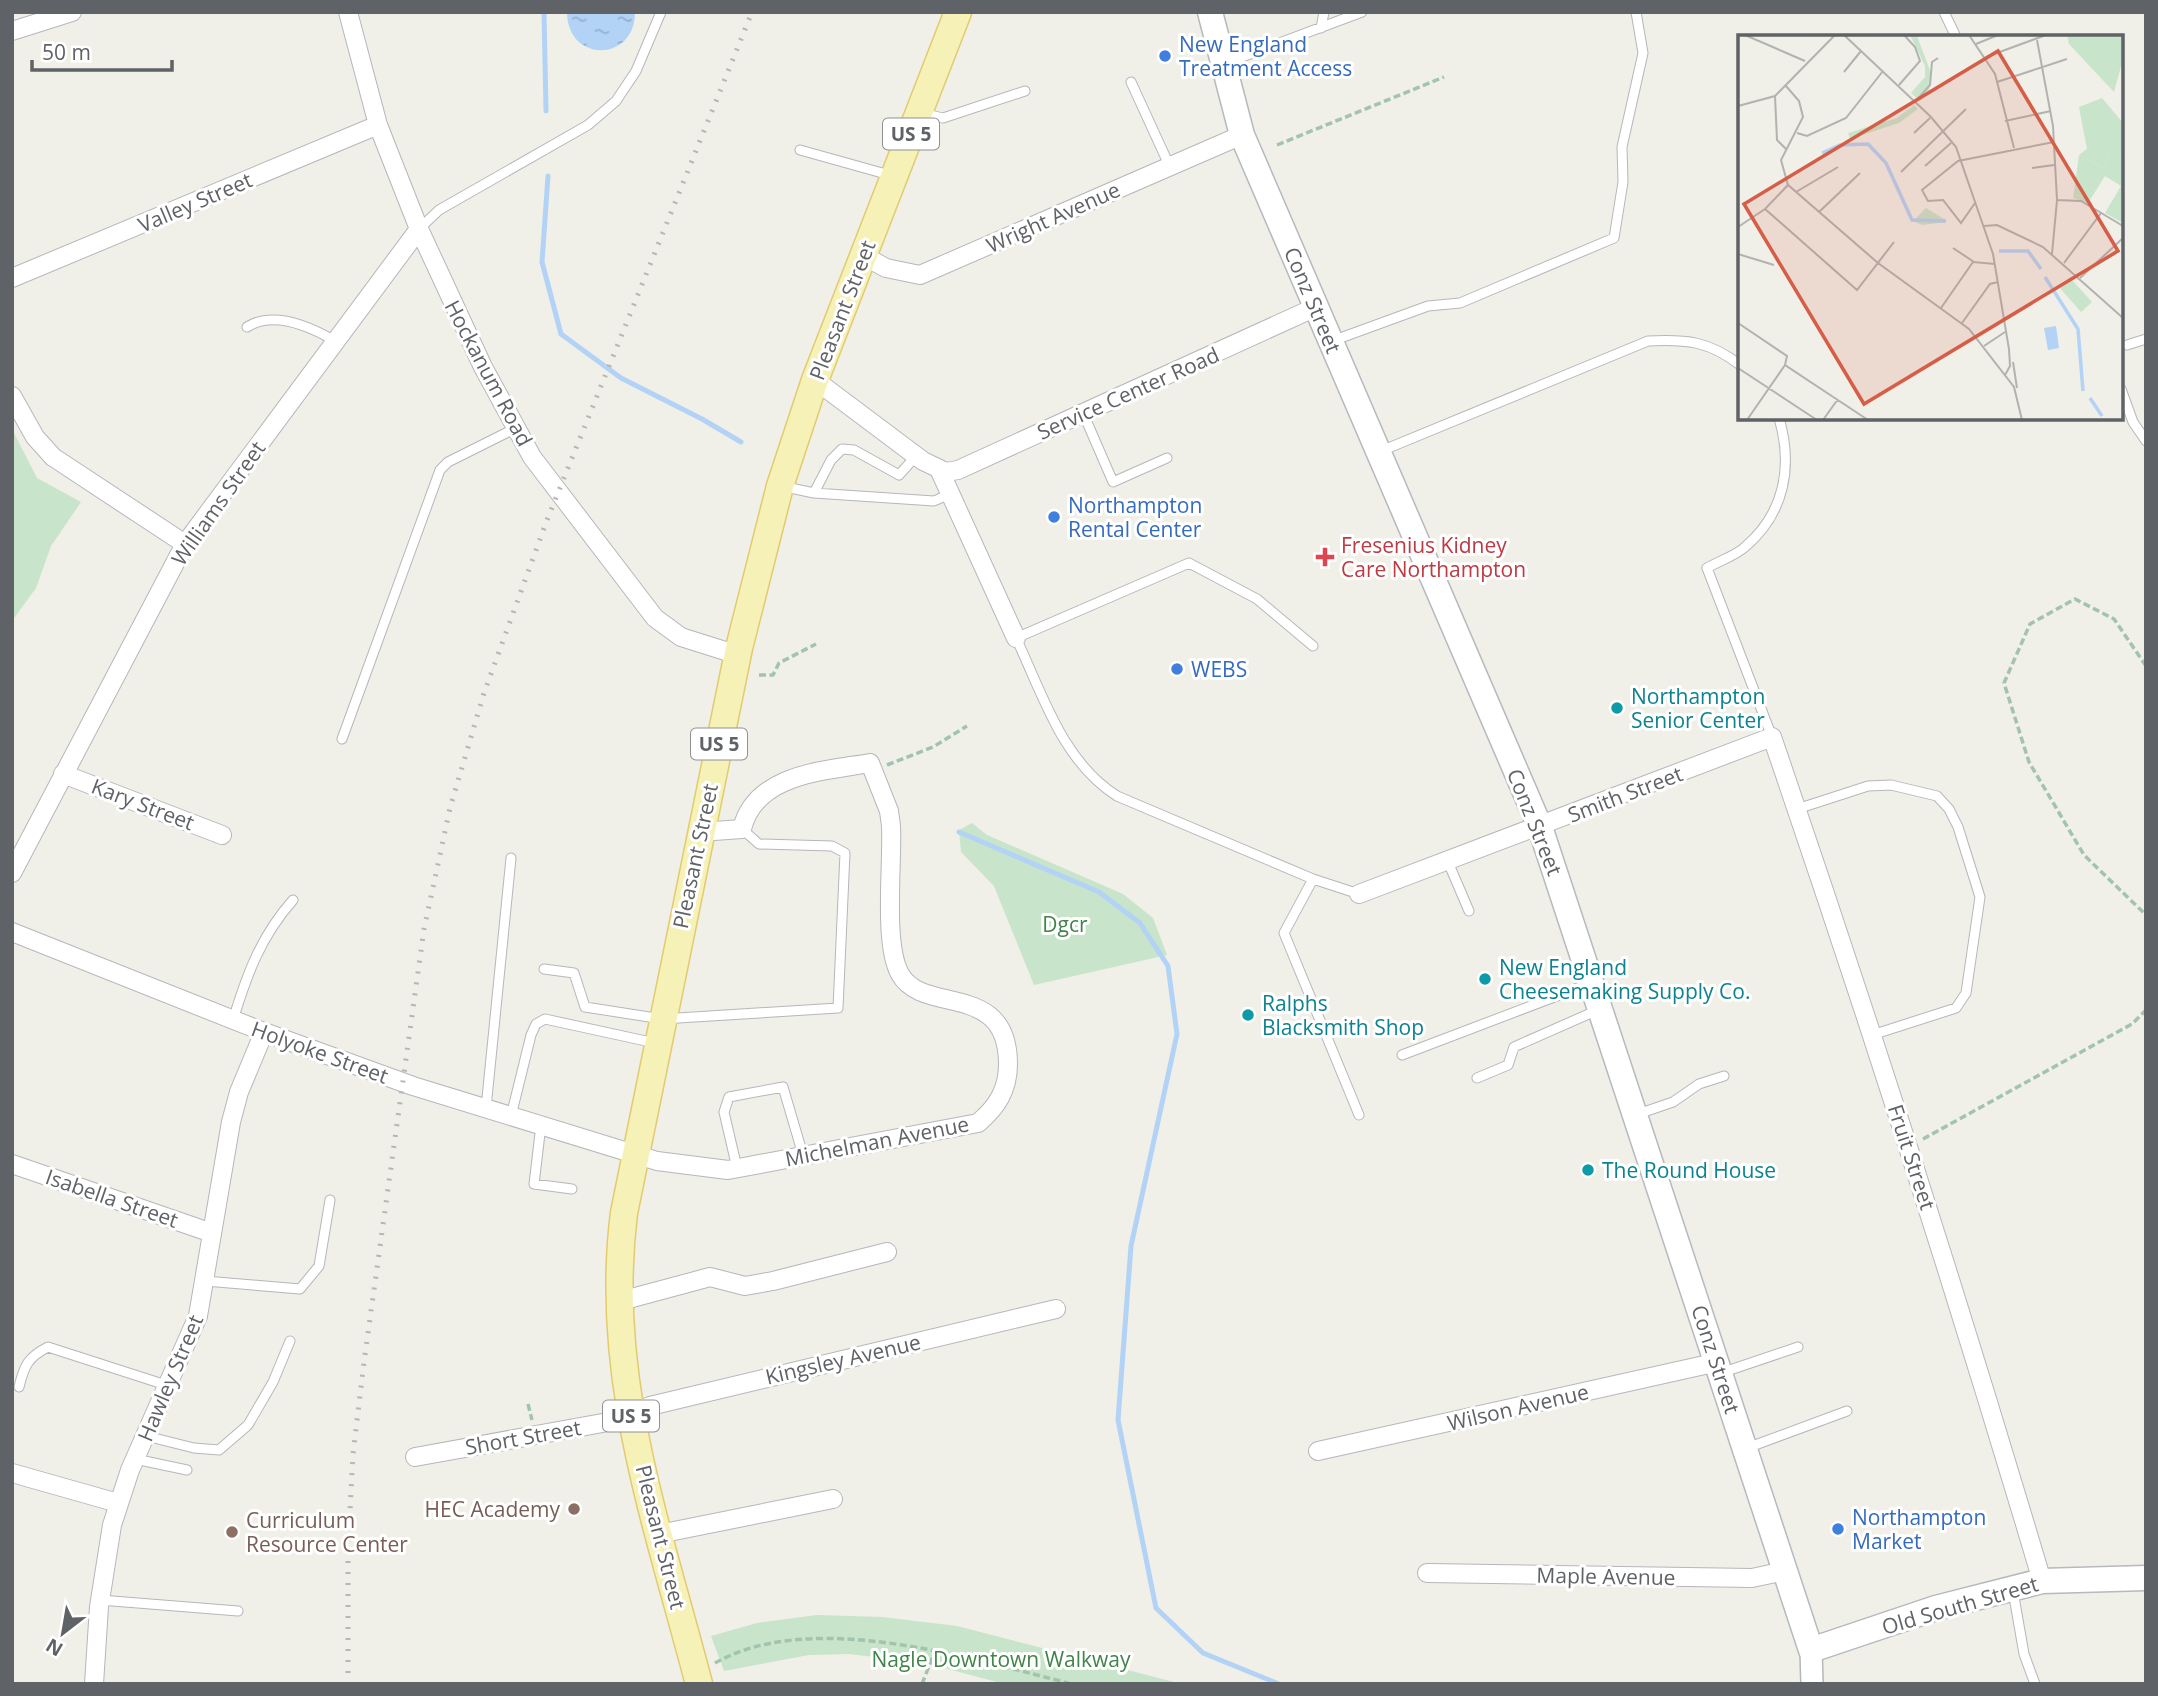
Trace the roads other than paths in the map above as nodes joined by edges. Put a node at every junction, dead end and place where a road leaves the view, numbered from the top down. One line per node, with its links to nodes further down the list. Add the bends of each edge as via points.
1 (72, 12): 11 (street)
2 (348, 12): 17 (street, Hockanum Road)
3 (662, 12): 22 (lane, via 636,71 616,102 588,125 439,210)
4 (958, 12): 16 (main road, Pleasant Street / US 5)
5 (1210, 12): 13 (main road, Conz Street)
6 (1324, 12): 10 (lane)
7 (1362, 12): 10 (lane)
8 (1636, 12): 29 (lane, via 1643,53 1622,147 1623,182 1614,238 1460,303 1428,306)
9 (1944, 12): 12 (lane)
10 (1321, 28): 13 (lane)
11 (12, 31)
12 (1955, 35)
13 (1222, 65): 18 (main road, Conz Street)
14 (1131, 82): 20 (lane)
15 (1025, 91): 16 (lane, via 943,118)
16 (919, 112): 21 (main road, Pleasant Street / US 5)
17 (378, 125): 22 (street, Hockanum Road); 24 (street, Valley Street)
18 (1242, 135): 20 (street, Wright Avenue); 25 (main road, Conz Street)
19 (800, 150): 21 (lane)
20 (1170, 167): 23 (street, Wright Avenue, via 920,275 886,268)
21 (894, 176): 23 (main road, Pleasant Street / US 5)
22 (419, 229): 28 (street, Williams Street); 37 (street, Hockanum Road, via 450,301)
23 (864, 256): 32 (main road, Pleasant Street / US 5)
24 (12, 278)
25 (1316, 307): 29 (main road, Conz Street); 35 (street, Service Center Road)
26 (247, 327): 28 (lane, via 255,322 292,323)
27 (2146, 339): 30 (lane)
28 (335, 341): 46 (street, Williams Street)
29 (1331, 342): 39 (main road, Conz Street)
30 (2127, 345)
31 (1738, 363): 39 (lane, via 1721,350 1683,339 1648,341)
32 (815, 380): 40 (street); 43 (main road, Pleasant Street / US 5)
33 (2123, 394): 38 (lane)
34 (12, 396): 46 (street, via 35,437 53,457)
35 (1083, 414): 41 (lane, via 1113,482); 42 (street, Service Center Road, via 958,470)
36 (1780, 420): 50 (lane, via 1787,447 1782,493 1767,525 1744,549 1707,568)
37 (516, 428): 49 (street, Hockanum Road, via 532,457 655,618 681,637); 51 (lane, via 440,470)
38 (2146, 441)
39 (1378, 452): 54 (main road, Conz Street)
40 (916, 456): 42 (street); 44 (lane, via 899,475 854,450 842,449)
41 (1167, 458)
42 (939, 469): 45 (street)
43 (780, 486): 44 (lane); 49 (main road, Pleasant Street / US 5)
44 (814, 493): 45 (lane, via 934,501)
45 (950, 494): 47 (street)
46 (185, 544): 52 (street, Williams Street)
47 (1016, 638): 48 (lane, via 1189,563 1257,599); 61 (lane, via 1059,732 1074,757 1102,786)
48 (1314, 646)
49 (738, 655): 56 (main road, Pleasant Street / US 5)
50 (1772, 737): 53 (street, Fruit Street); 54 (street, Smith Street)
51 (342, 740)
52 (63, 774): 57 (street, Kary Street); 60 (street, Williams Street)
53 (1797, 809): 72 (street, Fruit Street); 72 (lane, via 1868,786 1891,785 1937,796 1958,827 1980,897 1966,993 1956,1008)
54 (1539, 827): 59 (street, Smith Street); 67 (main road, Conz Street)
55 (742, 829): 56 (street); 70 (lane, via 759,844 832,846 845,852 838,1009 717,1017); 82 (street, Michelman Avenue, via 747,810 773,787 807,774 872,766 891,825 892,924 900,976 921,992 981,1010 994,1022 1008,1052 1001,1099 978,1123)
56 (700, 832): 70 (main road, Pleasant Street / US 5)
57 (222, 835)
58 (510, 859): 76 (lane)
59 (1448, 862): 62 (street, Smith Street); 64 (lane)
60 (12, 873)
61 (1313, 879): 62 (lane); 77 (lane, via 1284,933)
62 (1359, 894)
63 (293, 900): 69 (lane, via 272,923 255,954)
64 (1469, 911)
65 (12, 932): 69 (street, Holyoke Street)
66 (544, 969): 70 (lane, via 574,973 585,1007)
67 (1593, 982): 68 (main road, Conz Street); 73 (lane)
68 (1601, 1009): 75 (lane, via 1514,1047 1508,1065); 78 (main road, Conz Street)
69 (233, 1020): 71 (street, Holyoke Street)
70 (659, 1031): 79 (lane, via 545,1019 536,1024); 81 (main road, Pleasant Street / US 5)
71 (264, 1032): 76 (street, Holyoke Street); 87 (street, Hawley Street, via 239,1092 223,1155)
72 (1872, 1035): 112 (street, Fruit Street, via 1997,1424)
73 (1402, 1055)
74 (1724, 1076): 78 (lane)
75 (1477, 1078)
76 (485, 1108): 79 (street, Holyoke Street)
77 (1359, 1115)
78 (1636, 1115): 94 (main road, Conz Street)
79 (511, 1116): 80 (street, Holyoke Street)
80 (541, 1125): 81 (street, Holyoke Street); 85 (lane, via 534,1184)
81 (634, 1154): 84 (street, Michelman Avenue, via 694,1167); 90 (main road, Pleasant Street / US 5)
82 (803, 1155): 84 (street, Michelman Avenue); 84 (lane, via 783,1087 729,1097 724,1112)
83 (12, 1164): 87 (street, Isabella Street)
84 (737, 1168)
85 (572, 1189)
86 (330, 1200): 89 (lane, via 319,1266 300,1289)
87 (212, 1233): 89 (street, Hawley Street)
88 (887, 1252): 90 (street, via 773,1282 745,1286 710,1276)
89 (205, 1281): 95 (street, Hawley Street, via 190,1340)
90 (617, 1302): 98 (main road, Pleasant Street / US 5)
91 (1056, 1309): 98 (street, Kingsley Avenue)
92 (290, 1341): 99 (lane, via 248,1425 219,1450)
93 (1798, 1347): 94 (lane)
94 (1719, 1367): 100 (main road, Conz Street); 101 (street, Wilson Avenue)
95 (169, 1386): 96 (lane, via 48,1347 32,1355); 99 (street, Hawley Street)
96 (19, 1387)
97 (1847, 1411): 100 (lane)
98 (630, 1413): 102 (street, Short Street, via 608,1422); 108 (main road, Pleasant Street / US 5)
99 (146, 1436): 103 (street, Hawley Street)
100 (1746, 1448): 109 (main road, Conz Street)
101 (1318, 1451)
102 (415, 1457)
103 (135, 1460): 104 (lane); 107 (street, Hawley Street)
104 (187, 1470)
105 (12, 1473): 107 (street)
106 (833, 1499): 108 (street)
107 (118, 1503): 114 (street, Hawley Street)
108 (659, 1534): 117 (main road, Pleasant Street / US 5)
109 (1785, 1571): 110 (street, Maple Avenue, via 1752,1578); 116 (main road, Conz Street)
110 (1427, 1573)
111 (2146, 1578): 112 (main road, Old South Street)
112 (2042, 1581): 113 (main road, Old South Street)
113 (2012, 1587): 116 (main road, Old South Street); 120 (lane, via 2024,1654)
114 (100, 1600): 115 (lane); 118 (street, Hawley Street)
115 (238, 1611)
116 (1811, 1650): 119 (street)
117 (707, 1674)
118 (94, 1684)
119 (1812, 1684)
120 (2035, 1684)

